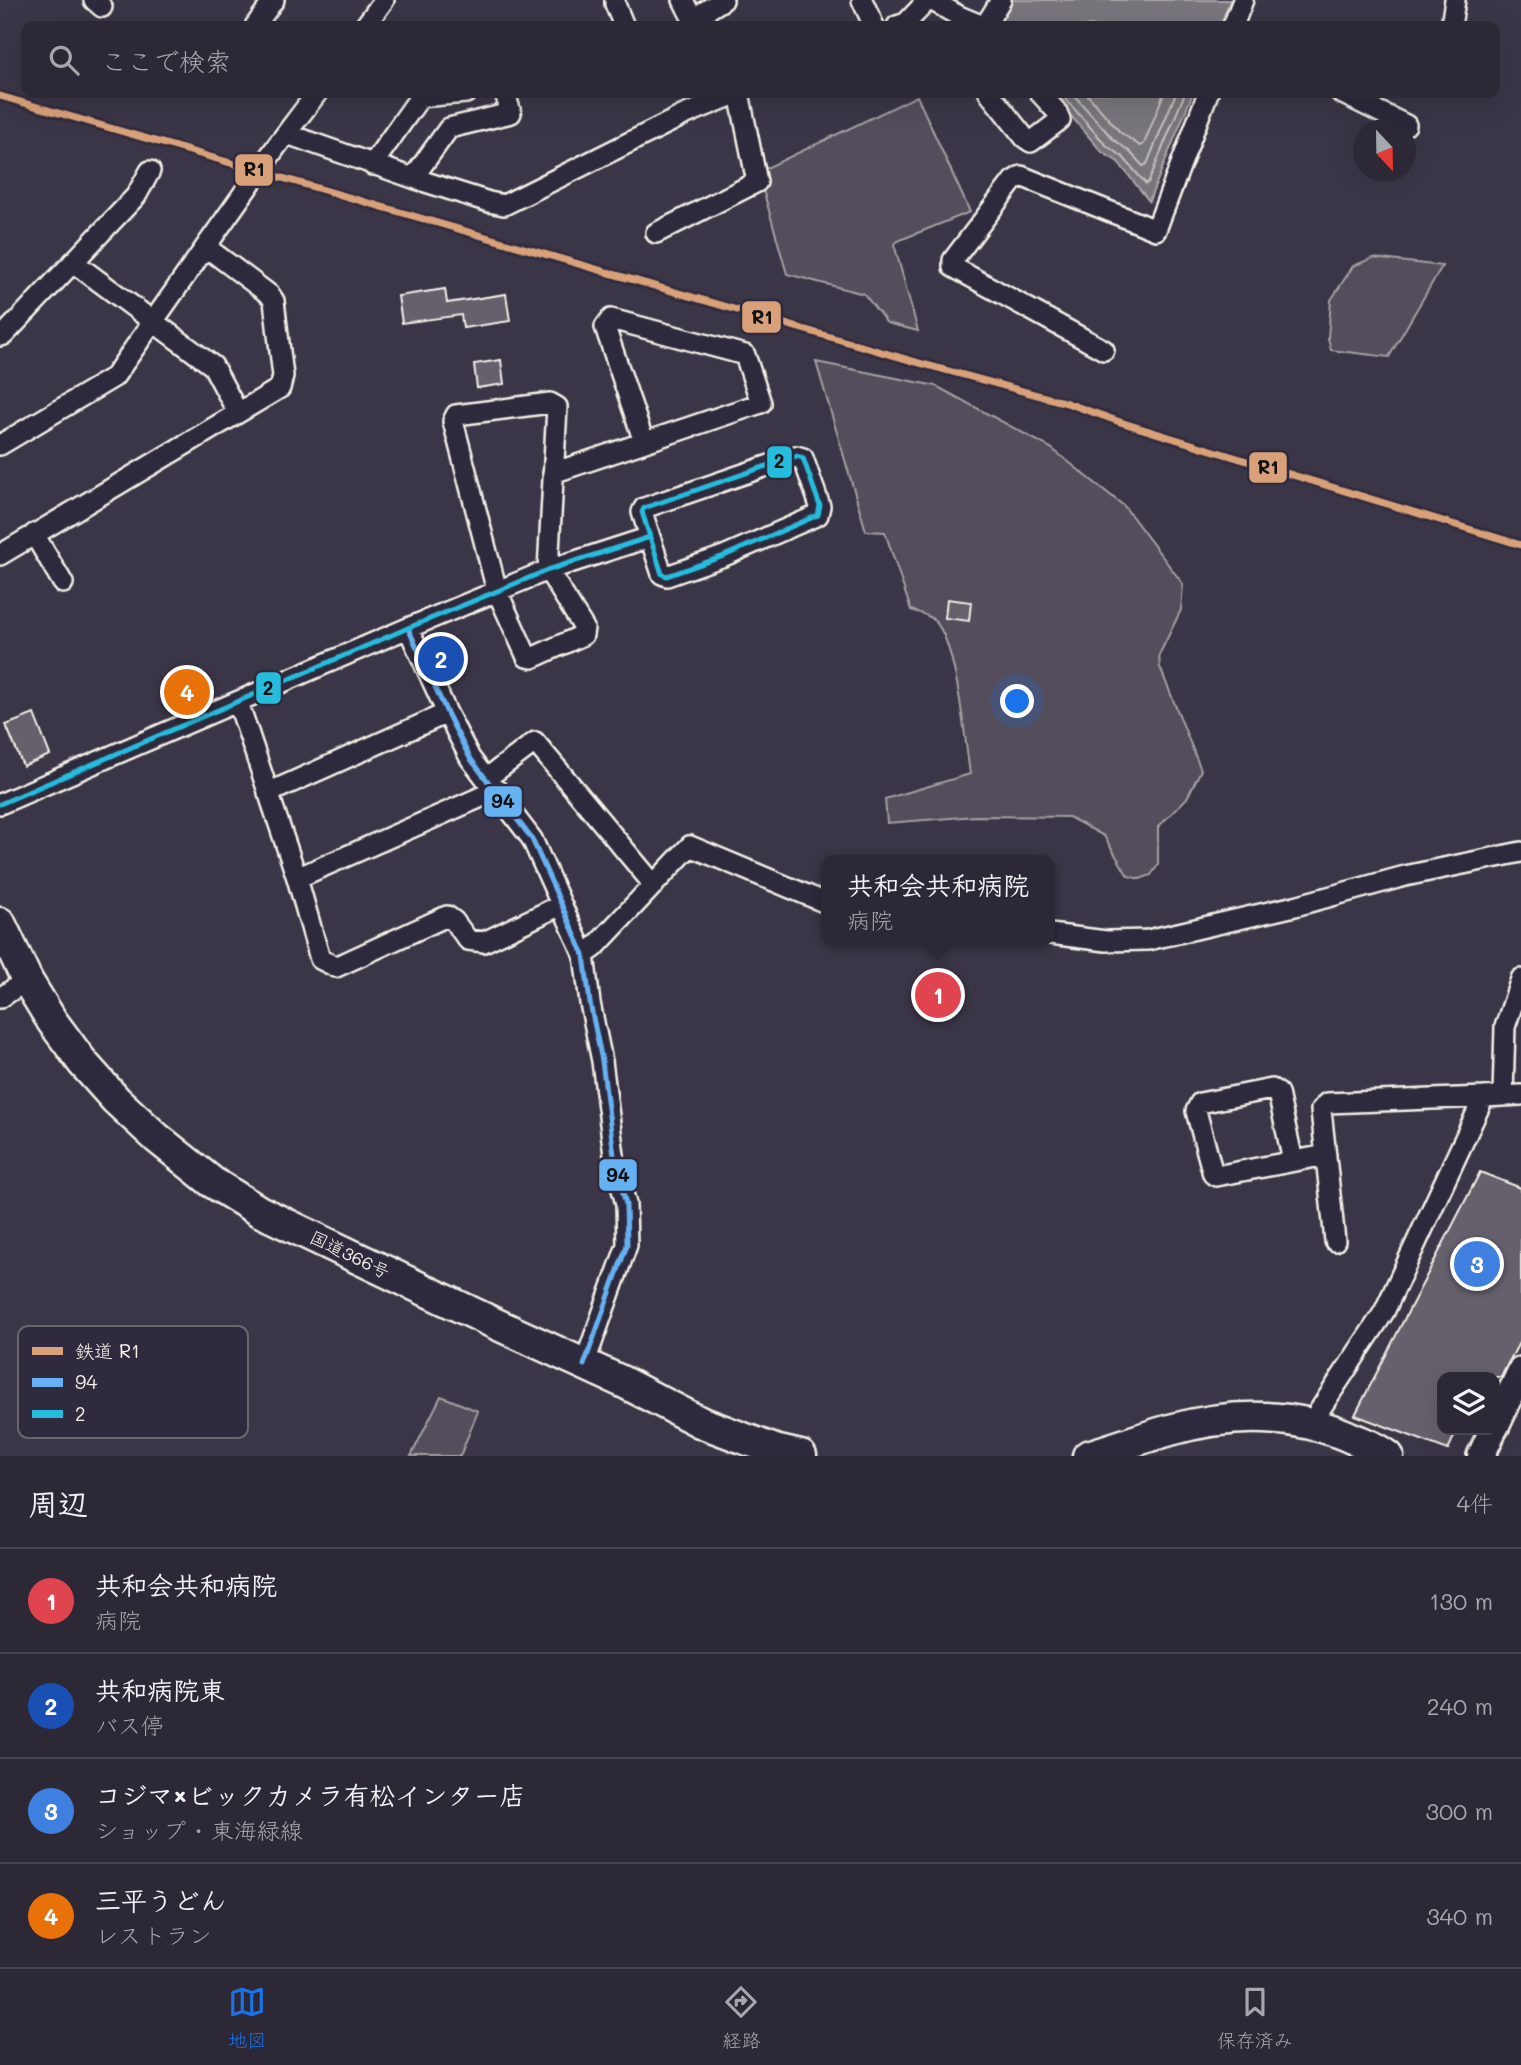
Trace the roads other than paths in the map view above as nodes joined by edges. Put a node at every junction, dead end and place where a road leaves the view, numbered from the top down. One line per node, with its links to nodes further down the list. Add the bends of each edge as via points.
1 (384, 0): 11 (street)
2 (615, 0): 12 (street)
3 (683, 0): 4 (street, via 690,14 699,15)
4 (723, 0)
5 (862, 0): 13 (street)
6 (930, 0): 14 (street); 15 (street)
7 (1001, 0): 16 (street)
8 (1455, 0): 17 (street)
9 (270, 2): 10 (street)
10 (258, 21)
11 (369, 21)
12 (622, 21)
13 (872, 21)
14 (908, 21)
15 (971, 21)
16 (988, 21)
17 (1452, 21)
18 (313, 98): 28 (street)
19 (419, 98): 29 (street)
20 (506, 98): 31 (street, via 511,113 449,128)
21 (726, 98): 31 (street, via 504,205)
22 (740, 98): 32 (street, via 757,182)
23 (993, 98): 24 (street, via 1031,142 1060,120)
24 (1044, 98)
25 (1206, 98): 37 (street, via 1156,230 1021,176 953,260 953,267)
26 (1350, 98): 27 (street)
27 (1394, 119)
28 (281, 140): 29 (street); 33 (street)
29 (372, 164): 31 (street)
30 (150, 171): 34 (street, via 136,195)
31 (413, 178)
32 (656, 233)
33 (206, 247): 35 (street); 38 (street, via 274,301 283,376 280,388)
34 (73, 261): 35 (street); 36 (street)
35 (153, 322): 38 (street, via 213,366); 40 (street, via 114,377)
36 (0, 336)
37 (1104, 350)
38 (238, 413): 42 (street)
39 (644, 442): 39 (street, via 761,402 746,355 611,319 605,327); 41 (street)
40 (0, 445)
41 (553, 473): 45 (street); 47 (street, via 557,407 550,403 456,415 453,421)
42 (34, 534): 44 (street); 46 (street)
43 (650, 537): 43 (street, via 644,508 796,456 803,458 820,506 818,515 667,576 662,574); 45 (street)
44 (0, 555)
45 (548, 570): 47 (street); 47 (street, via 584,628 583,635 532,658 527,657)
46 (63, 583)
47 (498, 591): 48 (street)
48 (408, 628): 49 (street); 50 (street)
49 (238, 702): 52 (street); 53 (street)
50 (447, 713): 51 (street, via 470,758); 52 (street)
51 (492, 784): 55 (street); 56 (street, via 535,742); 58 (street, via 531,838)
52 (268, 793): 55 (street)
53 (0, 804)
54 (1521, 852): 60 (street, via 1148,940)
55 (296, 878): 58 (street, via 320,959 336,967 447,916 468,940 484,942)
56 (654, 885): 57 (street, via 690,846); 61 (street)
57 (821, 901)
58 (561, 905): 61 (street)
59 (0, 923): 63 (highway, 国道366号)
60 (1055, 935)
61 (584, 955): 69 (street, via 615,1163 626,1204 627,1245)
62 (1521, 979): 65 (street, via 1505,1027)
63 (27, 980): 64 (street); 69 (highway, 国道366号, via 83,1063 116,1100 212,1182 260,1211)
64 (0, 998)
65 (1503, 1096): 66 (street, via 1327,1103 1321,1110); 72 (street, via 1384,1312)
66 (1326, 1155): 67 (street); 68 (street)
67 (1293, 1161): 67 (street, via 1216,1176 1196,1111 1200,1103 1272,1089 1278,1093)
68 (1335, 1241)
69 (584, 1364): 74 (highway, 国道366号, via 700,1422)
70 (1521, 1371): 71 (main road)
71 (1500, 1415)
72 (1311, 1423): 75 (highway, via 1265,1417 1220,1420); 76 (highway)
73 (1491, 1435): 77 (main road)
74 (801, 1456)
75 (1087, 1456)
76 (1388, 1456)
77 (1481, 1456)

